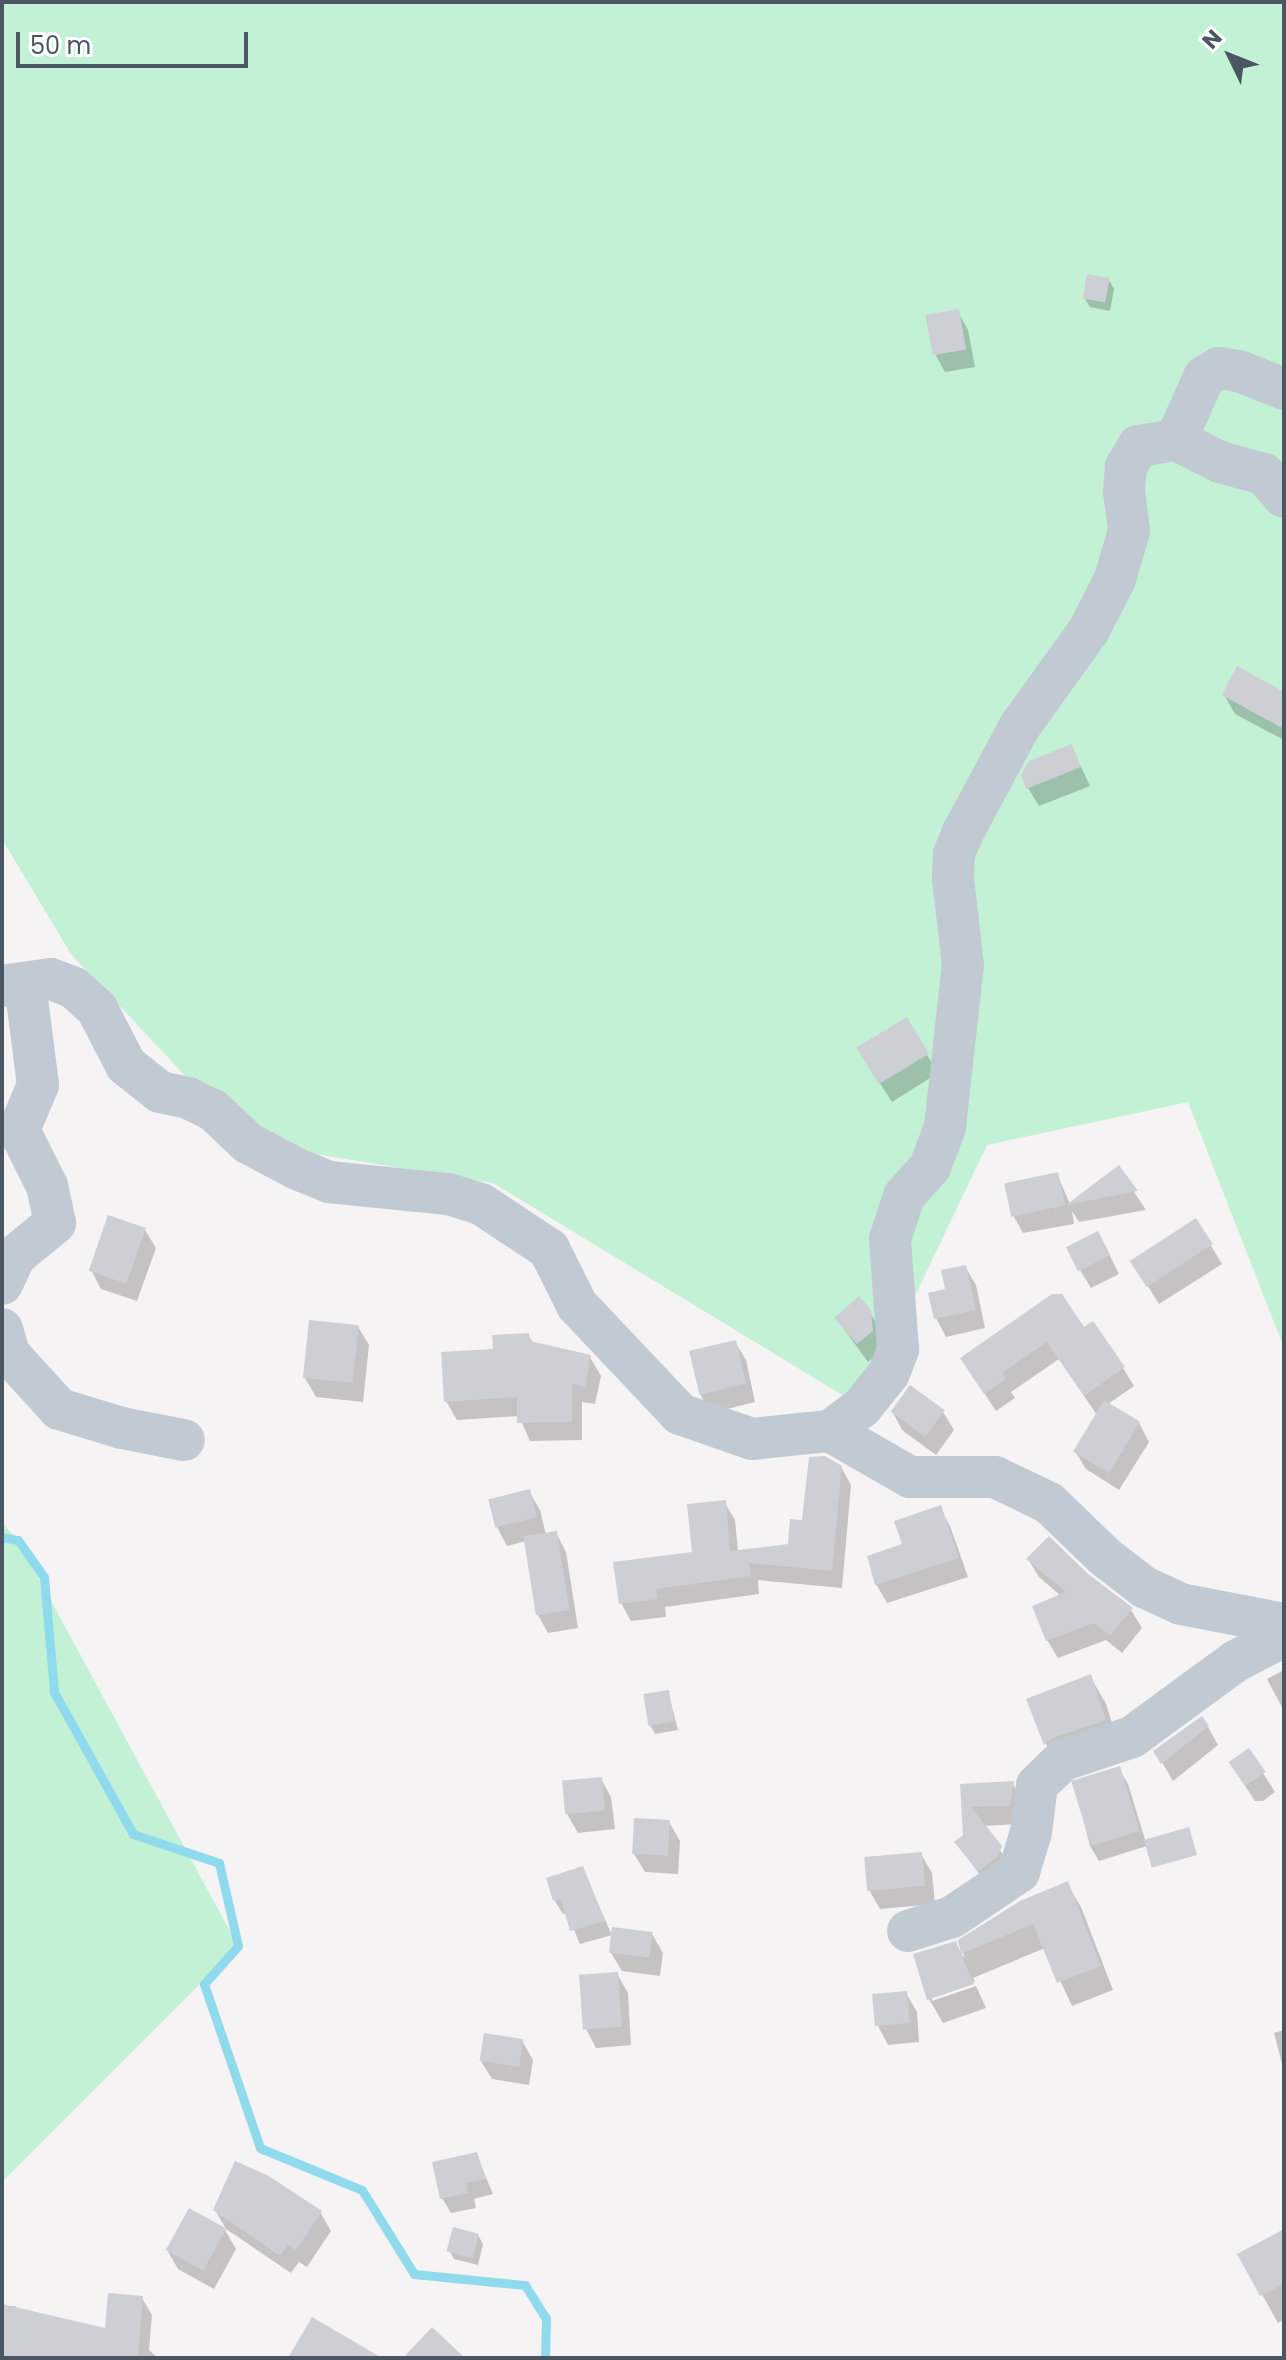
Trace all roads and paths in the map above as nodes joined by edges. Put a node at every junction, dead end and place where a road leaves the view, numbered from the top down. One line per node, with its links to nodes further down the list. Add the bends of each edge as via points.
1 (1284, 389): 2 (street, via 1219,368 1204,377)
2 (1176, 440): 3 (street, via 1220,462 1264,474); 7 (street, via 1138,446 1126,467 1129,531 1115,579 1089,630 1020,726 954,854 963,965 945,1127 930,1167 904,1196 890,1239 898,1349 889,1373 862,1407)
3 (1284, 497)
4 (14, 984): 5 (street, via 38,1085 19,1130 47,1186 55,1223 15,1256); 7 (street, via 51,979 74,988 97,1009 126,1065 160,1092 213,1110 248,1143 297,1169 329,1182 448,1194 481,1204 549,1249 577,1305 680,1414 752,1439)
5 (2, 1284)
6 (2, 1329): 8 (street, via 9,1354 59,1409)
7 (830, 1431): 9 (street, via 910,1477 995,1477 1049,1503 1144,1587 1181,1604)
8 (184, 1440)
9 (1284, 1624)
10 (1284, 1636): 11 (street, via 1236,1661 1132,1737 1063,1760 1037,1785 1019,1872 952,1917)
11 (908, 1931)

